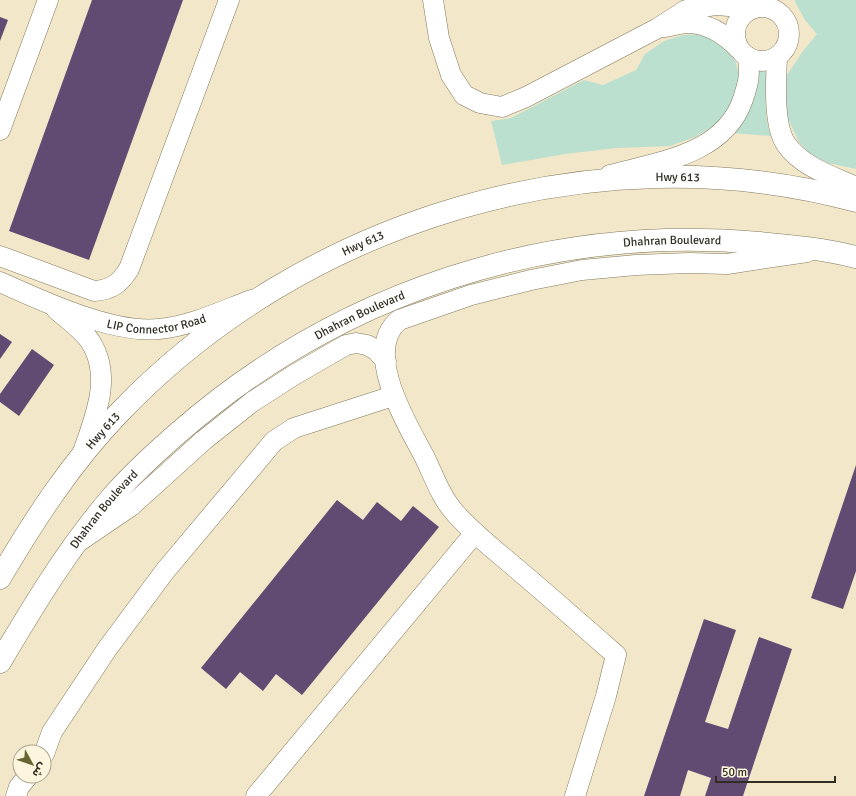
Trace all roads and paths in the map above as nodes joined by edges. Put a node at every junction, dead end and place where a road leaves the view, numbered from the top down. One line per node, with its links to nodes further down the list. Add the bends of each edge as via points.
1 (48, 0): 8 (street)
2 (229, 0): 13 (street, via 129,269 122,279 114,286 94,291)
3 (434, 0): 5 (street, via 439,38 451,75 464,95 480,103 502,107)
4 (755, 8): 5 (street, via 716,5 686,10); 6 (street, via 741,17 735,33); 7 (street, via 772,9 785,20 789,36 783,52)
5 (658, 28): 6 (street, via 689,23 715,29)
6 (744, 53): 7 (street, via 761,62); 9 (street, via 750,77 740,110 718,136 699,148 677,157)
7 (777, 57): 10 (street, via 776,102 786,144 800,159)
8 (0, 130)
9 (575, 184): 11 (main road, Hwy 613, via 642,177 706,179 768,184 826,193); 16 (main road, Hwy 613, via 515,194 442,212 369,239)
10 (856, 187)
11 (856, 201)
12 (825, 250): 14 (main road, Dhahran Boulevard); 18 (street, via 727,264 644,265 582,270 471,295 399,320 388,334); 22 (main road, Dhahran Boulevard, via 734,241 672,239 572,248 447,277 382,302 326,329 267,365 212,404 151,457 118,490)
13 (0, 256)
14 (856, 257)
15 (0, 282): 17 (street, LIP Connector Road)
16 (259, 297): 17 (street, LIP Connector Road, via 183,325 158,330 113,325); 20 (main road, Hwy 613, via 200,340 153,379 117,414)
17 (52, 305): 20 (street, LIP Connector Road, via 89,339 99,361 101,394)
18 (386, 361): 19 (street); 22 (street, via 376,350 356,343 346,345 294,374 252,402 204,440 132,506)
19 (393, 396): 21 (street, via 454,513); 25 (street, via 294,428 274,441 166,571 111,645 52,732)
20 (82, 454): 23 (main road, Hwy 613, via 33,521)
21 (474, 534): 28 (street); 29 (street, via 616,654)
22 (73, 545): 24 (main road, Dhahran Boulevard)
23 (0, 578)
24 (0, 662)
25 (48, 744)
26 (21, 784): 27 (street)
27 (16, 796)
28 (256, 796)
29 (576, 796)

